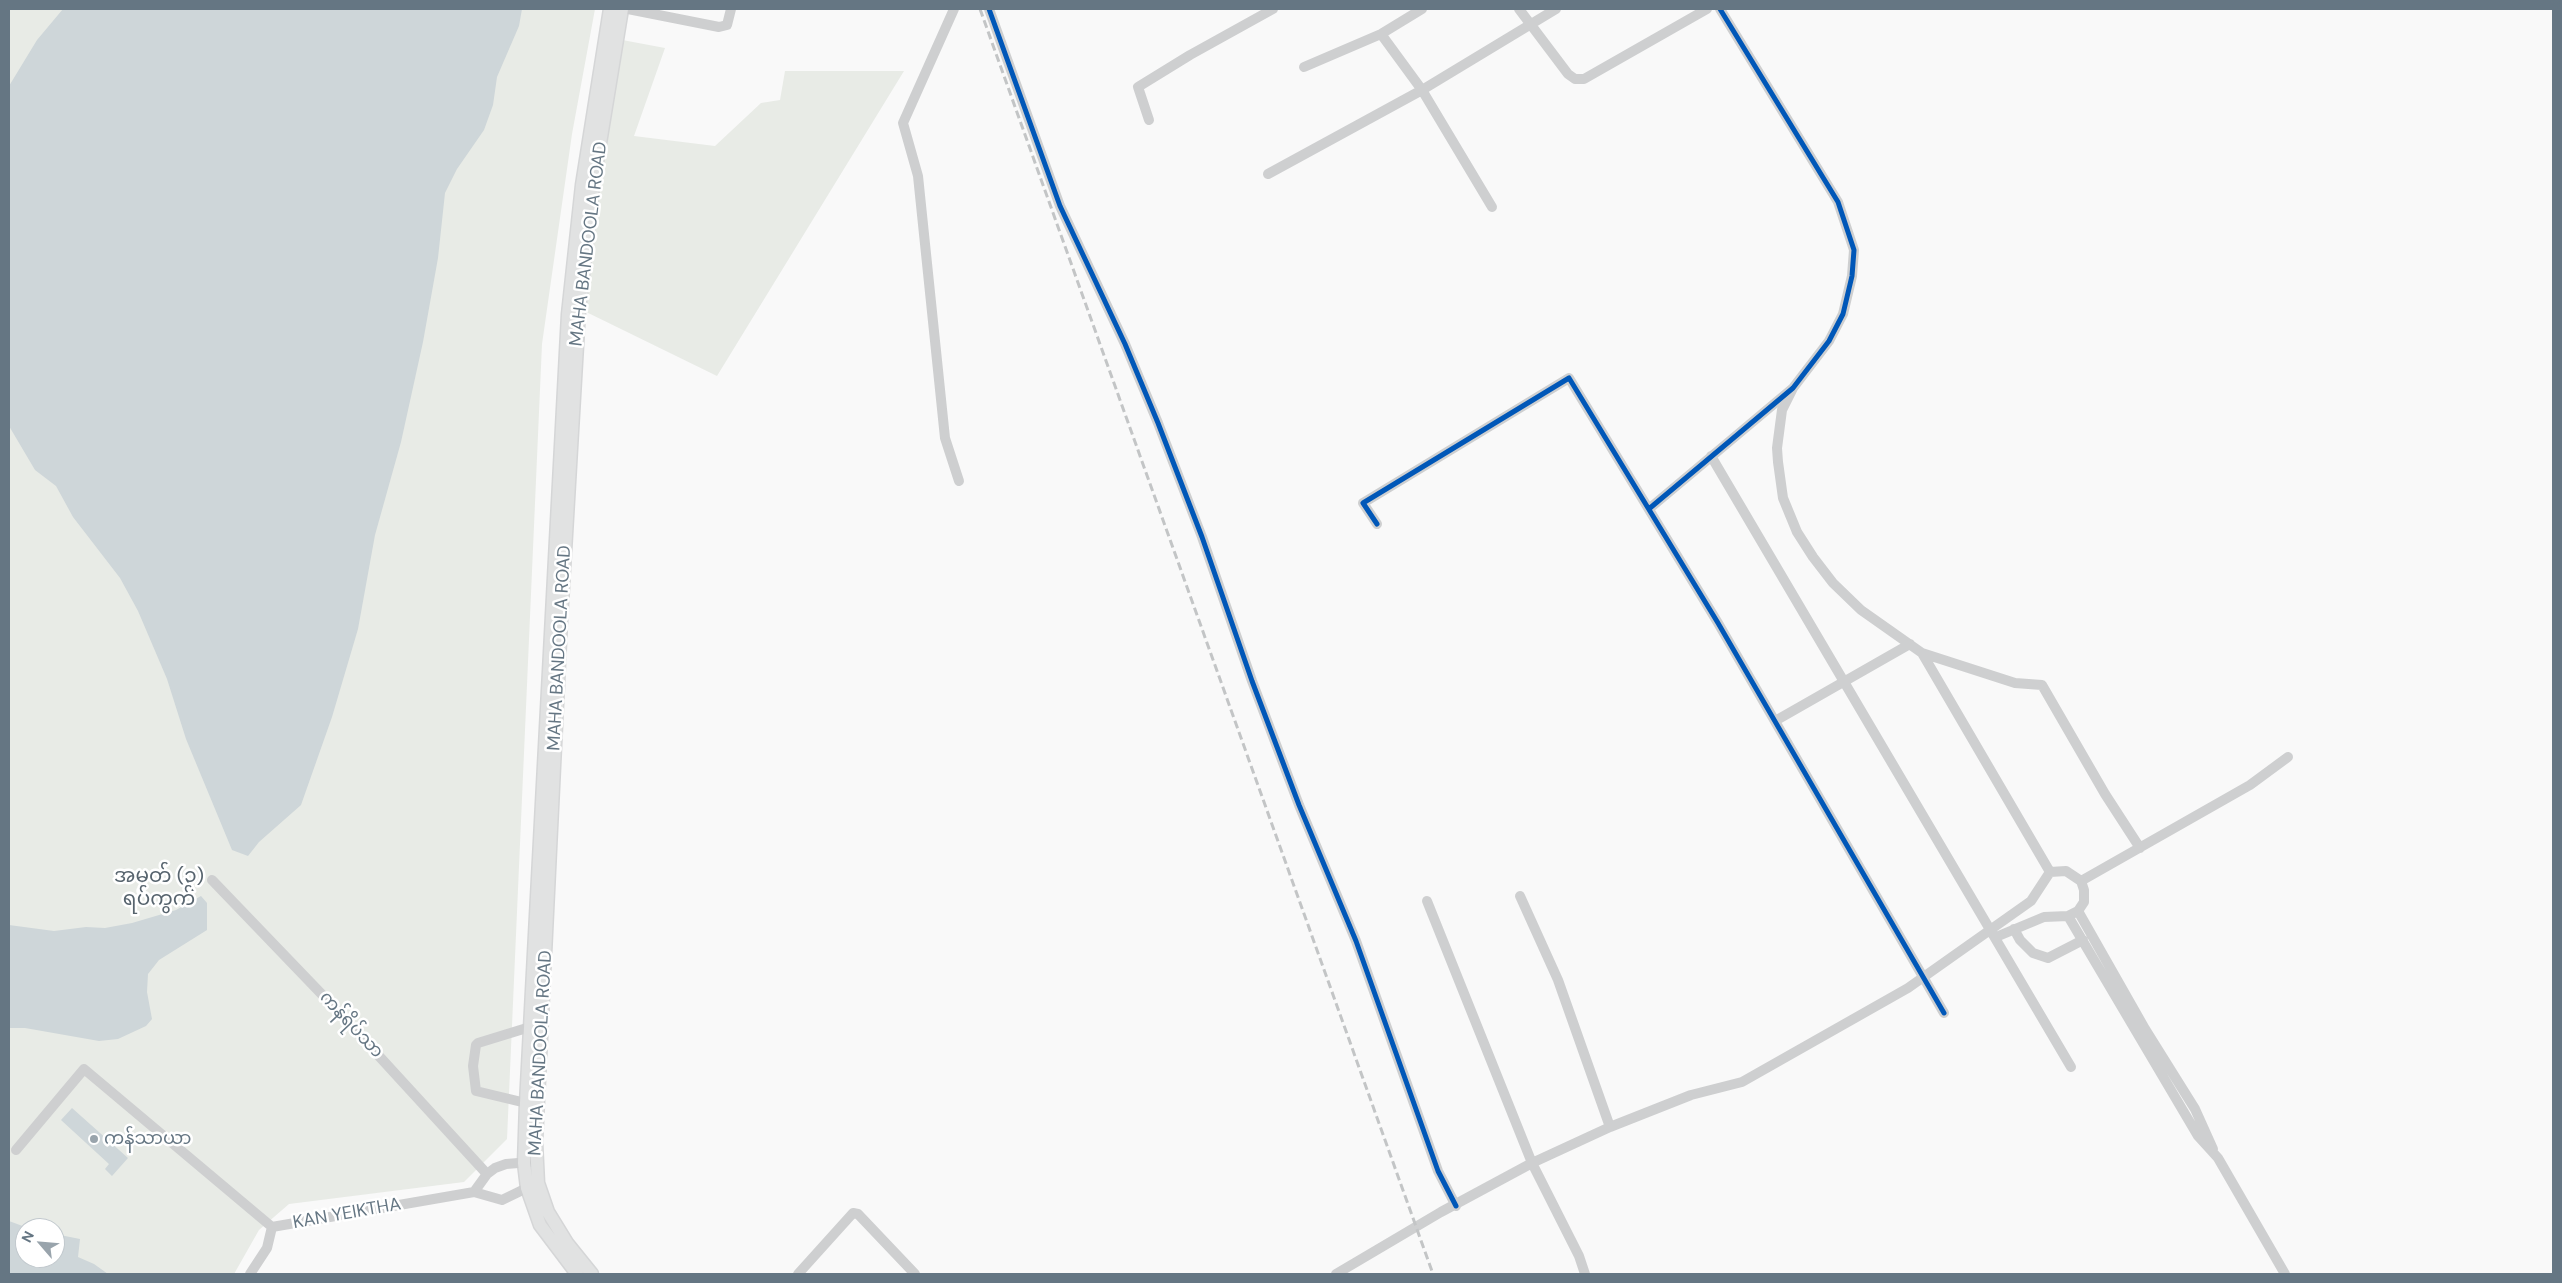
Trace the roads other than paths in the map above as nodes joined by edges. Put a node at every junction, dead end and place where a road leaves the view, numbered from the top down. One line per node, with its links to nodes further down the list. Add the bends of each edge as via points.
1 (610, 9): 44 (main road, MAHA BANDOOLA ROAD, via 582,185 568,314)
2 (622, 9): 50 (main road, MAHA BANDOOLA ROAD, via 593,186 579,311)
3 (628, 9): 13 (street)
4 (731, 9): 13 (street, via 729,22 723,27)
5 (954, 9): 23 (street, via 903,123 918,176 945,438)
6 (989, 9): 55 (street, via 1060,206 1125,344 1202,537 1252,681 1356,940 1438,1171)
7 (1273, 9): 18 (street, via 1138,88)
8 (1422, 9): 15 (street)
9 (1519, 9): 14 (street)
10 (1556, 9): 14 (street)
11 (1707, 9): 14 (street, via 1584,80 1574,79 1568,74)
12 (1720, 9): 21 (street, via 1838,202 1854,250 1843,314 1829,341)
13 (641, 10)
14 (1530, 24): 17 (street)
15 (1381, 34): 16 (street); 17 (street)
16 (1304, 67)
17 (1422, 90): 19 (street); 20 (street)
18 (1149, 120)
19 (1268, 174)
20 (1492, 207)
21 (1793, 388): 22 (street); 26 (street, via 1782,410 1777,448 1783,498 1797,532 1828,576 1861,610)
22 (1711, 456): 24 (street); 28 (street)
23 (958, 481)
24 (1650, 508): 25 (street, via 1569,378 1363,503); 29 (street)
25 (1377, 524)
26 (1910, 644): 27 (street); 28 (street)
27 (1922, 653): 31 (street, via 2015,683 2042,685); 32 (street)
28 (1844, 681): 29 (street); 40 (street)
29 (1775, 721): 42 (street)
30 (2288, 757): 31 (street, via 2250,785)
31 (2140, 848): 34 (street)
32 (2050, 872): 34 (street, via 2066,872); 40 (street, via 2031,902)
33 (212, 880): 52 (street, ကန်ရိပ်သာ, via 334,1006)
34 (2081, 881): 37 (street, via 2084,902)
35 (1520, 896): 47 (street, via 1558,980)
36 (1427, 901): 51 (street)
37 (2078, 911): 38 (street); 49 (street, via 2195,1110)
38 (2068, 916): 39 (street, via 2044,917); 41 (street)
39 (2014, 929): 40 (street); 41 (street, via 2033,952 2048,958)
40 (1993, 934): 42 (street); 45 (street)
41 (2083, 940): 49 (street, via 2198,1136)
42 (1923, 978): 43 (street); 47 (street, via 1742,1082 1691,1095)
43 (1944, 1013)
44 (530, 1027): 46 (main road, MAHA BANDOOLA ROAD); 46 (street, via 478,1042 473,1066 476,1091)
45 (2071, 1067)
46 (526, 1103): 50 (main road, MAHA BANDOOLA ROAD)
47 (1610, 1127): 51 (street)
48 (16, 1150): 56 (street, via 84,1069)
49 (2218, 1158): 64 (street)
50 (530, 1162): 52 (street, via 506,1164); 53 (main road, MAHA BANDOOLA ROAD)
51 (1532, 1163): 55 (street); 63 (street)
52 (487, 1174): 54 (street)
53 (533, 1186): 54 (street, via 502,1200); 58 (main road, MAHA BANDOOLA ROAD, via 540,1225); 59 (main road, MAHA BANDOOLA ROAD, via 552,1222)
54 (474, 1192): 56 (street, KAN YEIKTHA)
55 (1456, 1206): 62 (street)
56 (272, 1227): 57 (street, KAN YEIKTHA, via 267,1248)
57 (250, 1274)
58 (577, 1274)
59 (592, 1274)
60 (798, 1274): 61 (street, via 853,1212)
61 (915, 1274)
62 (1336, 1274)
63 (1585, 1274)
64 (2285, 1274)

